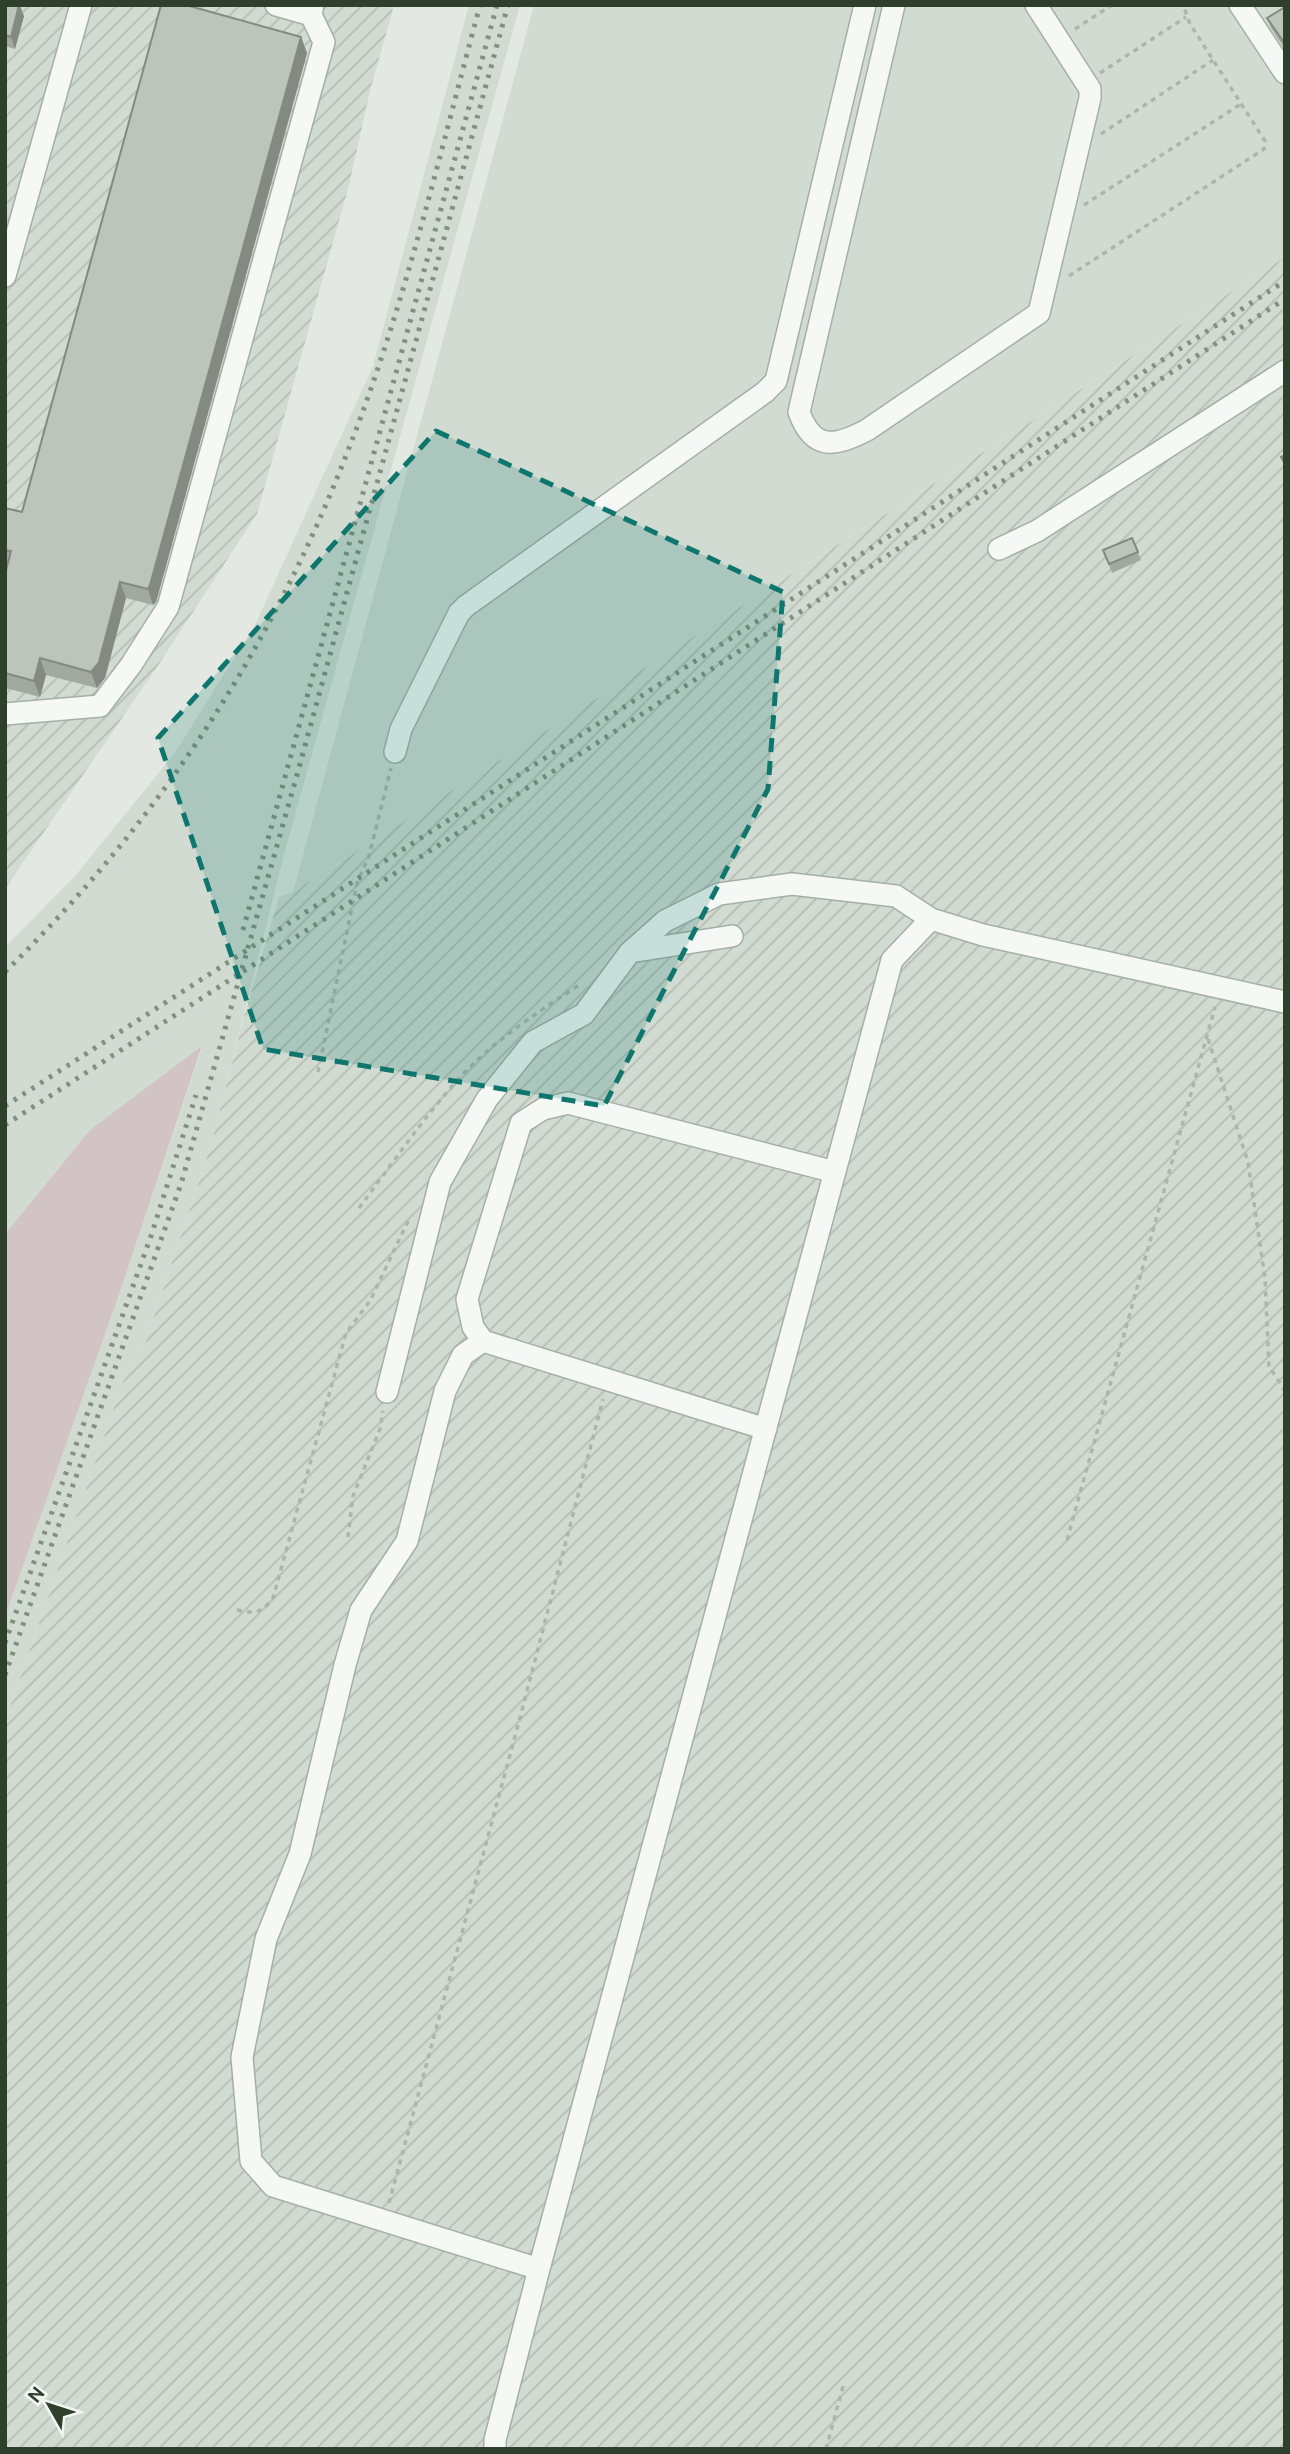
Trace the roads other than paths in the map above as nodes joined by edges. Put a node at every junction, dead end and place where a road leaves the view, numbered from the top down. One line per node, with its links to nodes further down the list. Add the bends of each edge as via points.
1 (81, 5): 9 (lane)
2 (276, 5): 7 (lane)
3 (865, 5): 13 (lane, via 776,381 466,606 401,729)
4 (894, 5): 5 (lane, via 799,412 804,427 825,443 846,442 1039,313 1090,89)
5 (1036, 5)
6 (1240, 5): 8 (lane)
7 (312, 10): 12 (lane, via 324,43 168,607 100,706)
8 (1285, 73)
9 (5, 276)
10 (1285, 371): 11 (lane, via 1037,531)
11 (999, 549)
12 (5, 714)
13 (395, 752)
14 (694, 907): 15 (lane, via 719,894 792,884 896,896); 17 (lane); 18 (lane, via 665,921)
15 (931, 919): 19 (lane, via 983,935); 20 (lane, via 892,960)
16 (732, 936): 17 (lane)
17 (698, 941): 18 (lane)
18 (631, 952): 22 (lane, via 584,1014 533,1042 486,1099 440,1182)
19 (1285, 1002)
20 (835, 1172): 21 (lane, via 568,1102 543,1109 521,1123 467,1299 473,1326); 23 (lane)
21 (483, 1341): 23 (lane); 24 (lane, via 463,1355 445,1391 407,1541 361,1610 300,1854 266,1938 242,2057 251,2161 273,2186)
22 (387, 1392)
23 (766, 1429): 24 (lane)
24 (538, 2269): 25 (lane)
25 (495, 2449)

